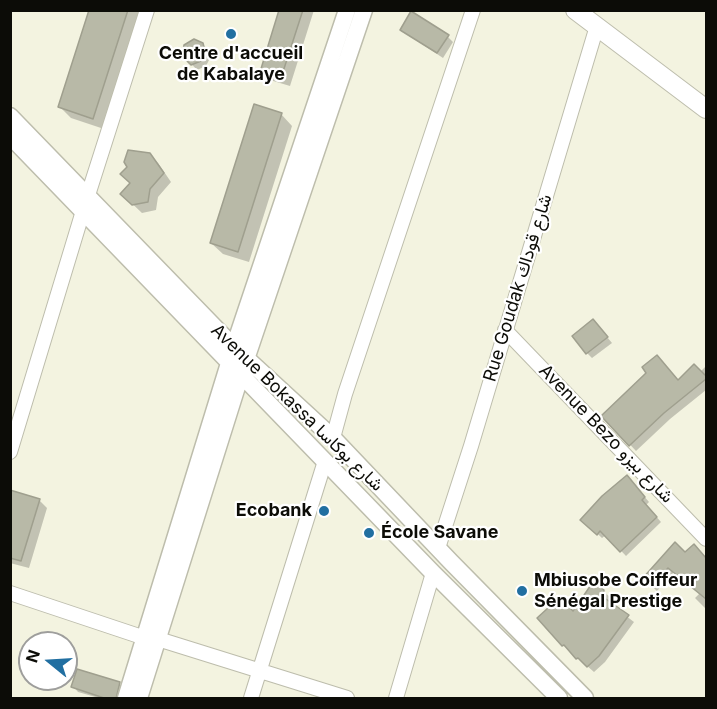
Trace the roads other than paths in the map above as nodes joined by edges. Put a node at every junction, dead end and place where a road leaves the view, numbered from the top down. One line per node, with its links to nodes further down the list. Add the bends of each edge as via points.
1 (147, 10): 10 (street)
2 (347, 10): 12 (street)
3 (364, 10): 12 (street)
4 (473, 10): 13 (street)
5 (575, 10): 6 (main road)
6 (597, 26): 7 (main road); 11 (street, Rue Goudak شارع قوداك)
7 (706, 109)
8 (10, 116): 10 (street, Avenue Bokassa شارع بوكاسا)
9 (10, 136): 10 (street, Avenue Bokassa شارع بوكاسا)
10 (85, 203): 12 (street, Avenue Bokassa شارع بوكاسا); 14 (street)
11 (505, 330): 16 (street, Avenue Bezo شارع بيزو); 17 (street, Rue Goudak شارع قوداك)
12 (238, 360): 13 (street, Avenue Bokassa شارع بوكاسا); 15 (street, Avenue Bokassa شارع بوكاسا); 20 (street)
13 (333, 438): 17 (street, Avenue Bokassa شارع بوكاسا)
14 (10, 452)
15 (325, 461): 18 (street, Avenue Bokassa شارع بوكاسا); 21 (street)
16 (706, 539)
17 (438, 548): 28 (street, Avenue Bokassa شارع بوكاسا)
18 (433, 573): 26 (street); 27 (street, Avenue Bokassa شارع بوكاسا)
19 (10, 593): 20 (street)
20 (151, 638): 21 (street); 22 (street); 23 (street)
21 (259, 670): 24 (street); 25 (street)
22 (126, 699)
23 (139, 699)
24 (250, 699)
25 (347, 699)
26 (396, 699)
27 (559, 699)
28 (585, 699)

